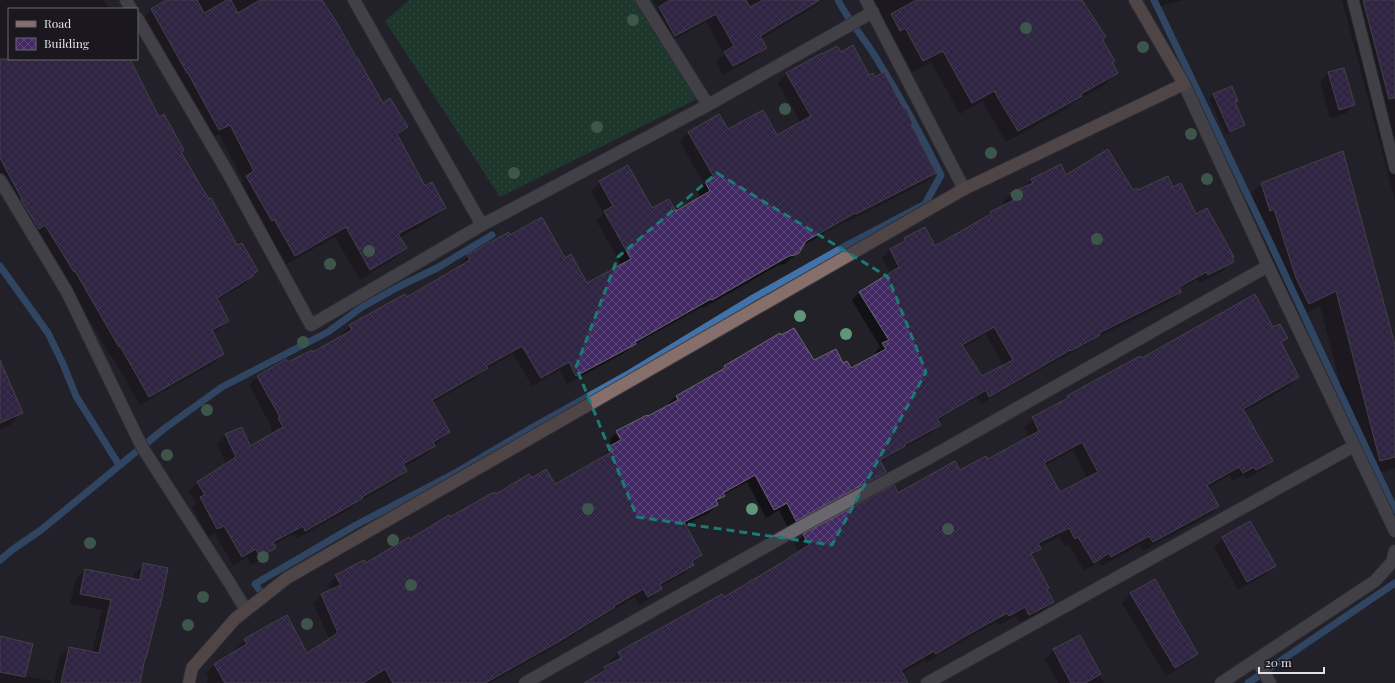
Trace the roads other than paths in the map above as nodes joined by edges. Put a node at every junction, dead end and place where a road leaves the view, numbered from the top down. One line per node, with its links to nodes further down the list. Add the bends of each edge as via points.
1 (354, 0): 13 (street)
2 (642, 0): 9 (street)
3 (866, 0): 6 (street)
4 (1135, 0): 8 (street)
5 (1353, 0): 10 (lane)
6 (873, 12): 9 (street); 12 (street)
7 (138, 20): 13 (street, via 228,173 311,325)
8 (1184, 84): 12 (street); 14 (street)
9 (708, 105): 13 (street)
10 (1395, 168)
11 (0, 180): 18 (street, via 67,292 142,447)
12 (964, 189): 18 (street, via 287,578)
13 (482, 225)
14 (1268, 266): 15 (street); 21 (street)
15 (1354, 446): 16 (street); 22 (street)
16 (1395, 531)
17 (1395, 551): 19 (street, via 1392,562 1375,581)
18 (246, 610): 20 (street, via 235,618 192,668)
19 (1257, 660): 23 (street); 24 (street)
20 (189, 683)
21 (525, 683)
22 (927, 683)
23 (1221, 683)
24 (1270, 683)

